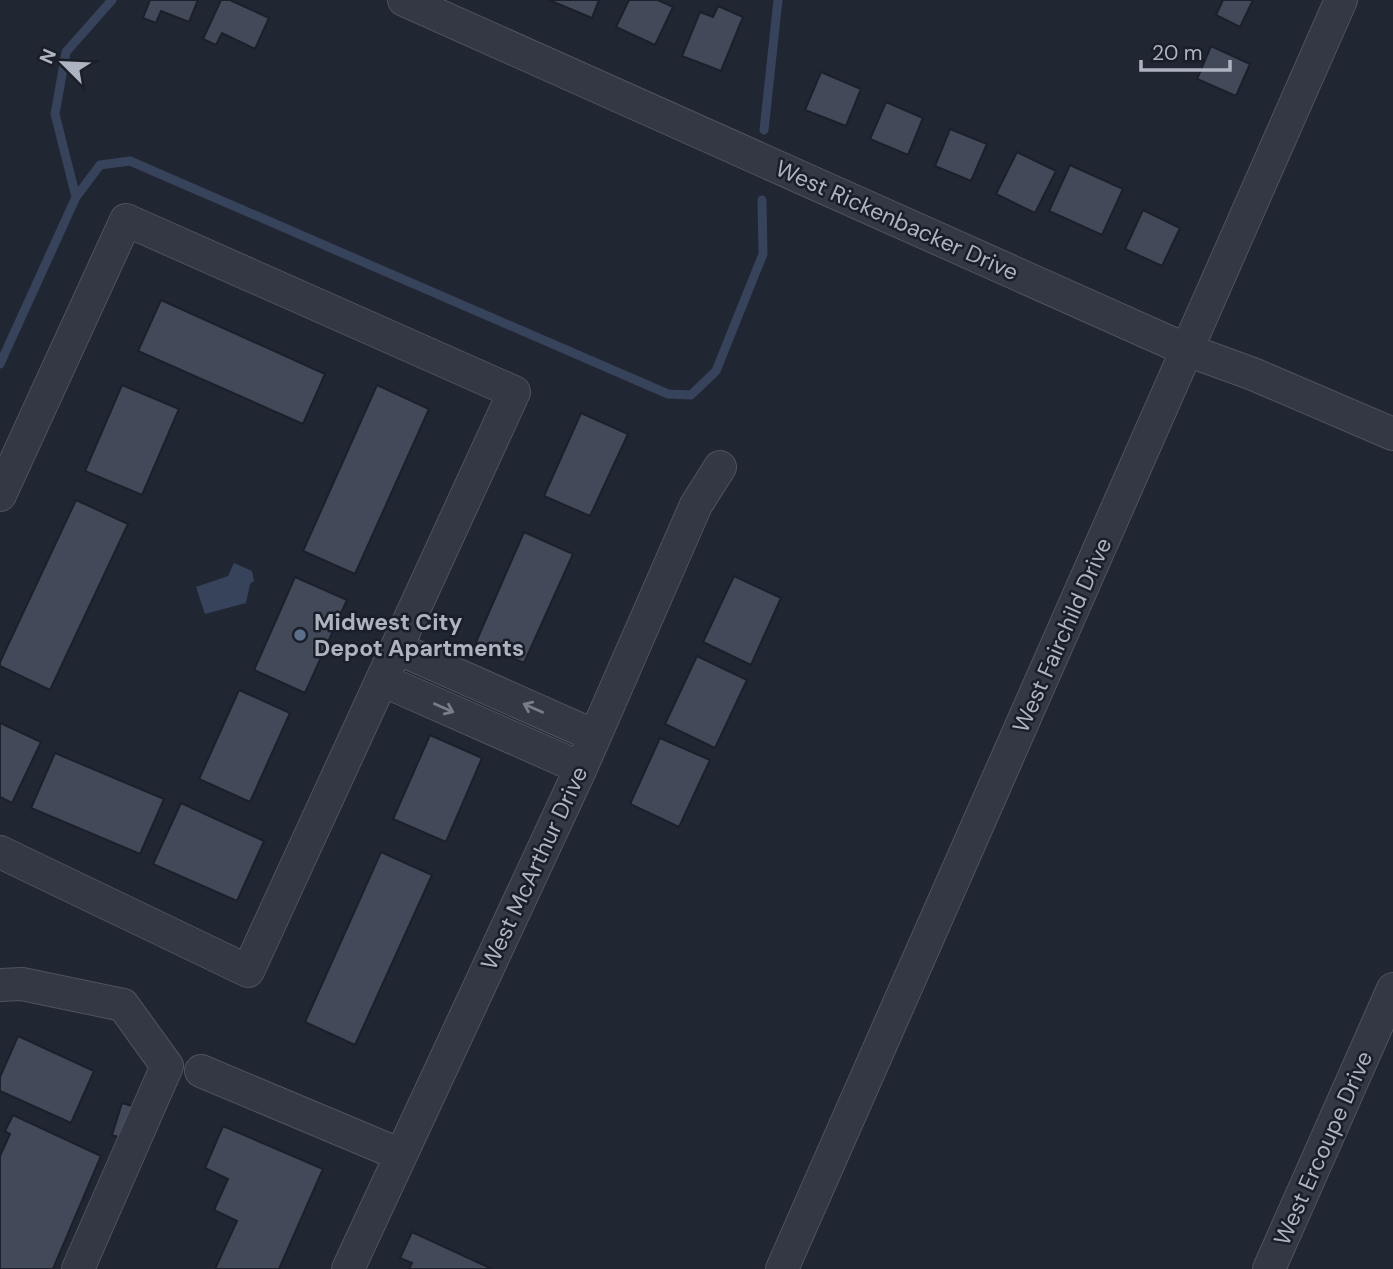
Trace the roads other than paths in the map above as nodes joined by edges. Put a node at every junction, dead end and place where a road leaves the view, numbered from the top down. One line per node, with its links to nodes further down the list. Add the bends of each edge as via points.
1 (1341, 0): 3 (street, West Fairchild Drive)
2 (417, 3): 3 (street, West Rickenbacker Drive)
3 (1187, 350): 4 (street, West Rickenbacker Drive); 18 (street, West Fairchild Drive)
4 (1393, 433)
5 (720, 467): 9 (street, West McArthur Drive, via 696,505)
6 (0, 495): 7 (street, via 126,220 514,392)
7 (397, 648): 8 (street); 9 (street, one-way to 7)
8 (382, 680): 10 (street, one-way to 10); 11 (street, via 248,971)
9 (595, 736): 10 (street, West McArthur Drive)
10 (581, 768): 15 (street, West McArthur Drive)
11 (0, 852)
12 (0, 985): 16 (street, via 22,984 123,1005 167,1066)
13 (1393, 989): 19 (street, West Ercoupe Drive)
14 (201, 1070): 15 (street)
15 (401, 1155): 17 (street, West McArthur Drive)
16 (78, 1269)
17 (348, 1269)
18 (782, 1269)
19 (1269, 1269)

